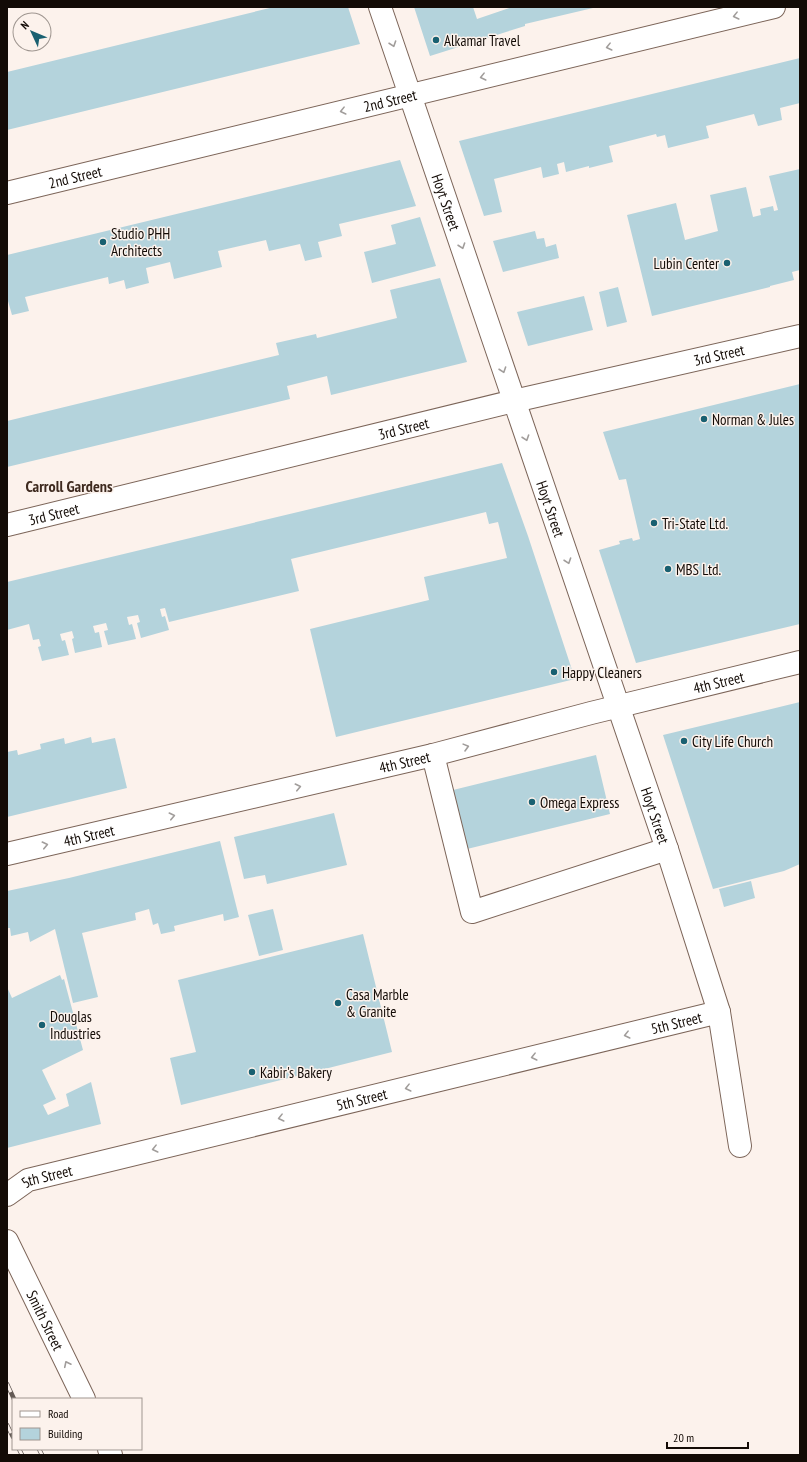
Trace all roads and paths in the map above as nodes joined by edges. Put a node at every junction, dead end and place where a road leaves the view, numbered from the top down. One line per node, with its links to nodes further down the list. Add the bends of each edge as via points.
1 (380, 7): 3 (street, Hoyt Street, one-way to 3)
2 (774, 7): 3 (street, 2nd Street, one-way to 3)
3 (410, 95): 4 (street, 2nd Street, one-way to 4); 6 (street, Hoyt Street, one-way to 6)
4 (7, 193)
5 (800, 336): 6 (street, 3rd Street)
6 (514, 401): 7 (street, 3rd Street); 9 (street, Hoyt Street, one-way to 9)
7 (7, 525)
8 (800, 662): 9 (street, 4th Street)
9 (618, 707): 10 (street, 4th Street, one-way to 9); 11 (street, Hoyt Street)
10 (433, 756): 11 (street, via 472,912); 12 (street, 4th Street, one-way to 10)
11 (666, 849): 13 (street, Hoyt Street)
12 (7, 854)
13 (719, 1012): 14 (street, Hoyt Street); 15 (street, 5th Street, one-way to 15, via 28,1180)
14 (740, 1146)
15 (7, 1195)
16 (7, 1241): 17 (street, Smith Street, one-way to 16)
17 (84, 1398)

